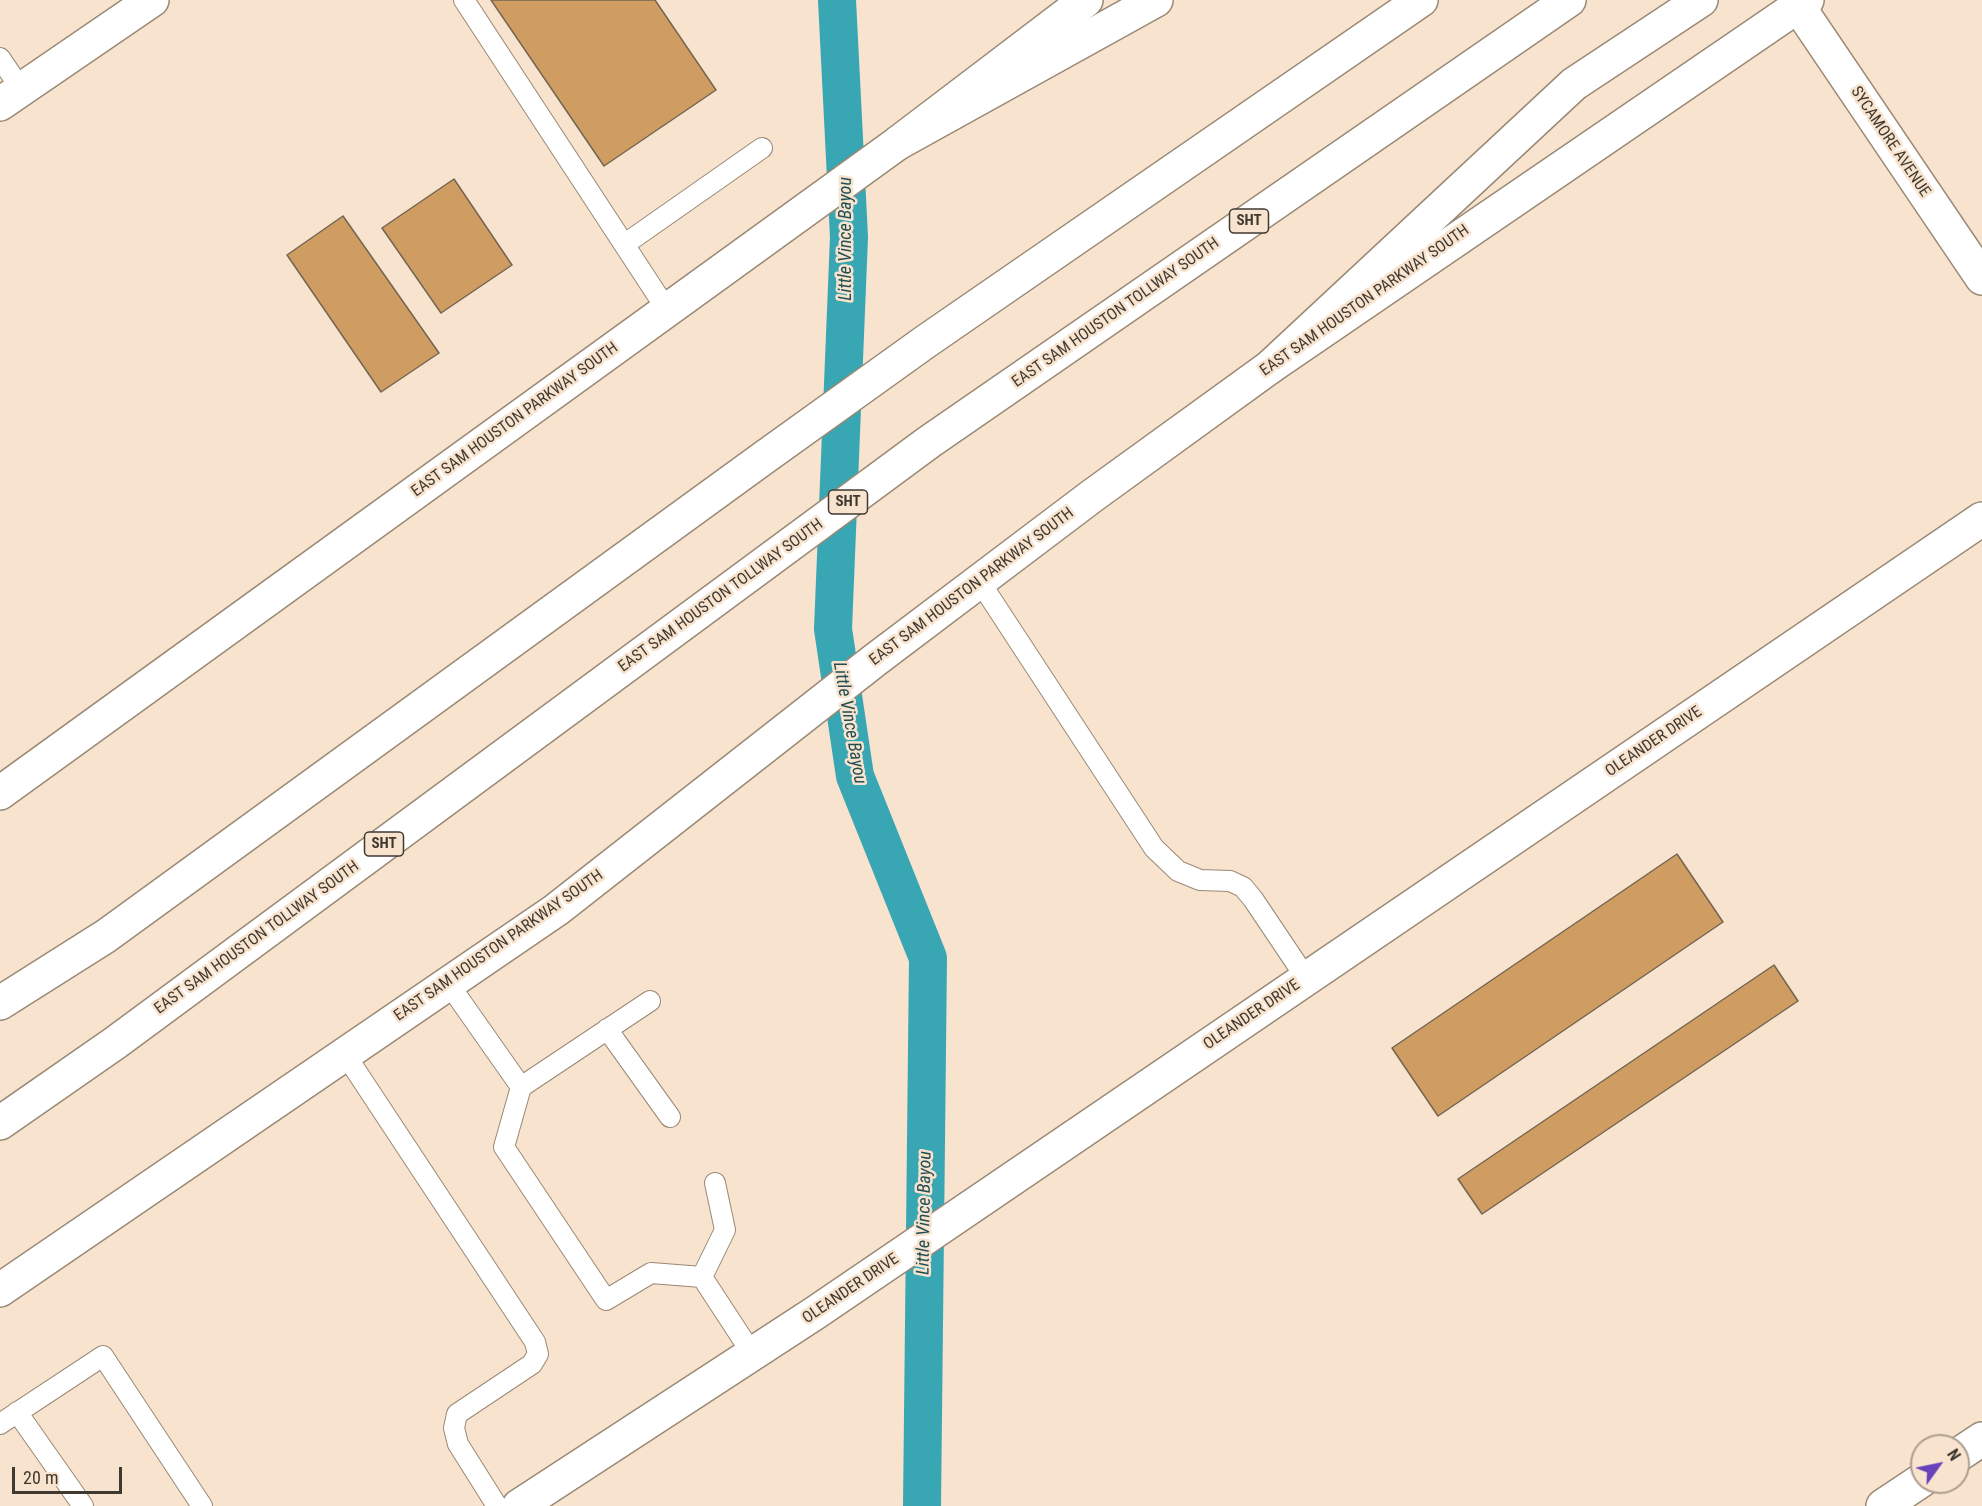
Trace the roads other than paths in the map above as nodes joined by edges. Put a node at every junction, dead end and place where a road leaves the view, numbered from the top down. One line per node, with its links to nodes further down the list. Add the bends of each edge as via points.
1 (152, 0): 10 (main road)
2 (464, 0): 13 (lane)
3 (1086, 0): 11 (main road, EAST SAM HOUSTON PARKWAY SOUTH)
4 (1156, 0): 11 (main road)
5 (1421, 0): 23 (main road, via 925,342 106,936)
6 (1569, 0): 28 (main road, EAST SAM HOUSTON TOLLWAY SOUTH / SHT, via 929,442 115,1043)
7 (1701, 0): 16 (main road, via 1574,84)
8 (1802, 3): 14 (main road, SYCAMORE AVENUE); 16 (main road, EAST SAM HOUSTON PARKWAY SOUTH)
9 (0, 58): 10 (lane)
10 (11, 97)
11 (898, 143): 15 (main road, EAST SAM HOUSTON PARKWAY SOUTH)
12 (762, 148): 13 (lane)
13 (624, 244): 15 (lane)
14 (1982, 279)
15 (667, 310): 19 (main road, EAST SAM HOUSTON PARKWAY SOUTH)
16 (1270, 367): 18 (main road, EAST SAM HOUSTON PARKWAY SOUTH)
17 (1982, 519): 20 (main road, OLEANDER DRIVE)
18 (980, 582): 20 (lane, via 1154,848 1178,871 1200,880 1230,881 1243,887); 21 (main road, EAST SAM HOUSTON PARKWAY SOUTH, via 556,910)
19 (0, 793)
20 (1306, 978): 32 (main road, OLEANDER DRIVE)
21 (448, 983): 25 (main road, EAST SAM HOUSTON PARKWAY SOUTH); 26 (lane)
22 (650, 1001): 24 (lane)
23 (0, 1003)
24 (607, 1029): 26 (lane); 27 (lane)
25 (345, 1054): 31 (main road, EAST SAM HOUSTON PARKWAY SOUTH); 38 (lane, via 535,1342 538,1354 531,1364 457,1414 454,1428 458,1444)
26 (522, 1087): 30 (lane, via 504,1147 606,1299 651,1273)
27 (670, 1118)
28 (0, 1123)
29 (715, 1183): 30 (lane, via 725,1230)
30 (702, 1278): 32 (lane)
31 (0, 1290)
32 (753, 1355): 39 (main road, OLEANDER DRIVE)
33 (17, 1412): 34 (lane); 36 (lane); 37 (lane, via 103,1356)
34 (0, 1424)
35 (1910, 1488): 40 (main road)
36 (83, 1506)
37 (202, 1506)
38 (497, 1506)
39 (519, 1506)
40 (1883, 1506)

